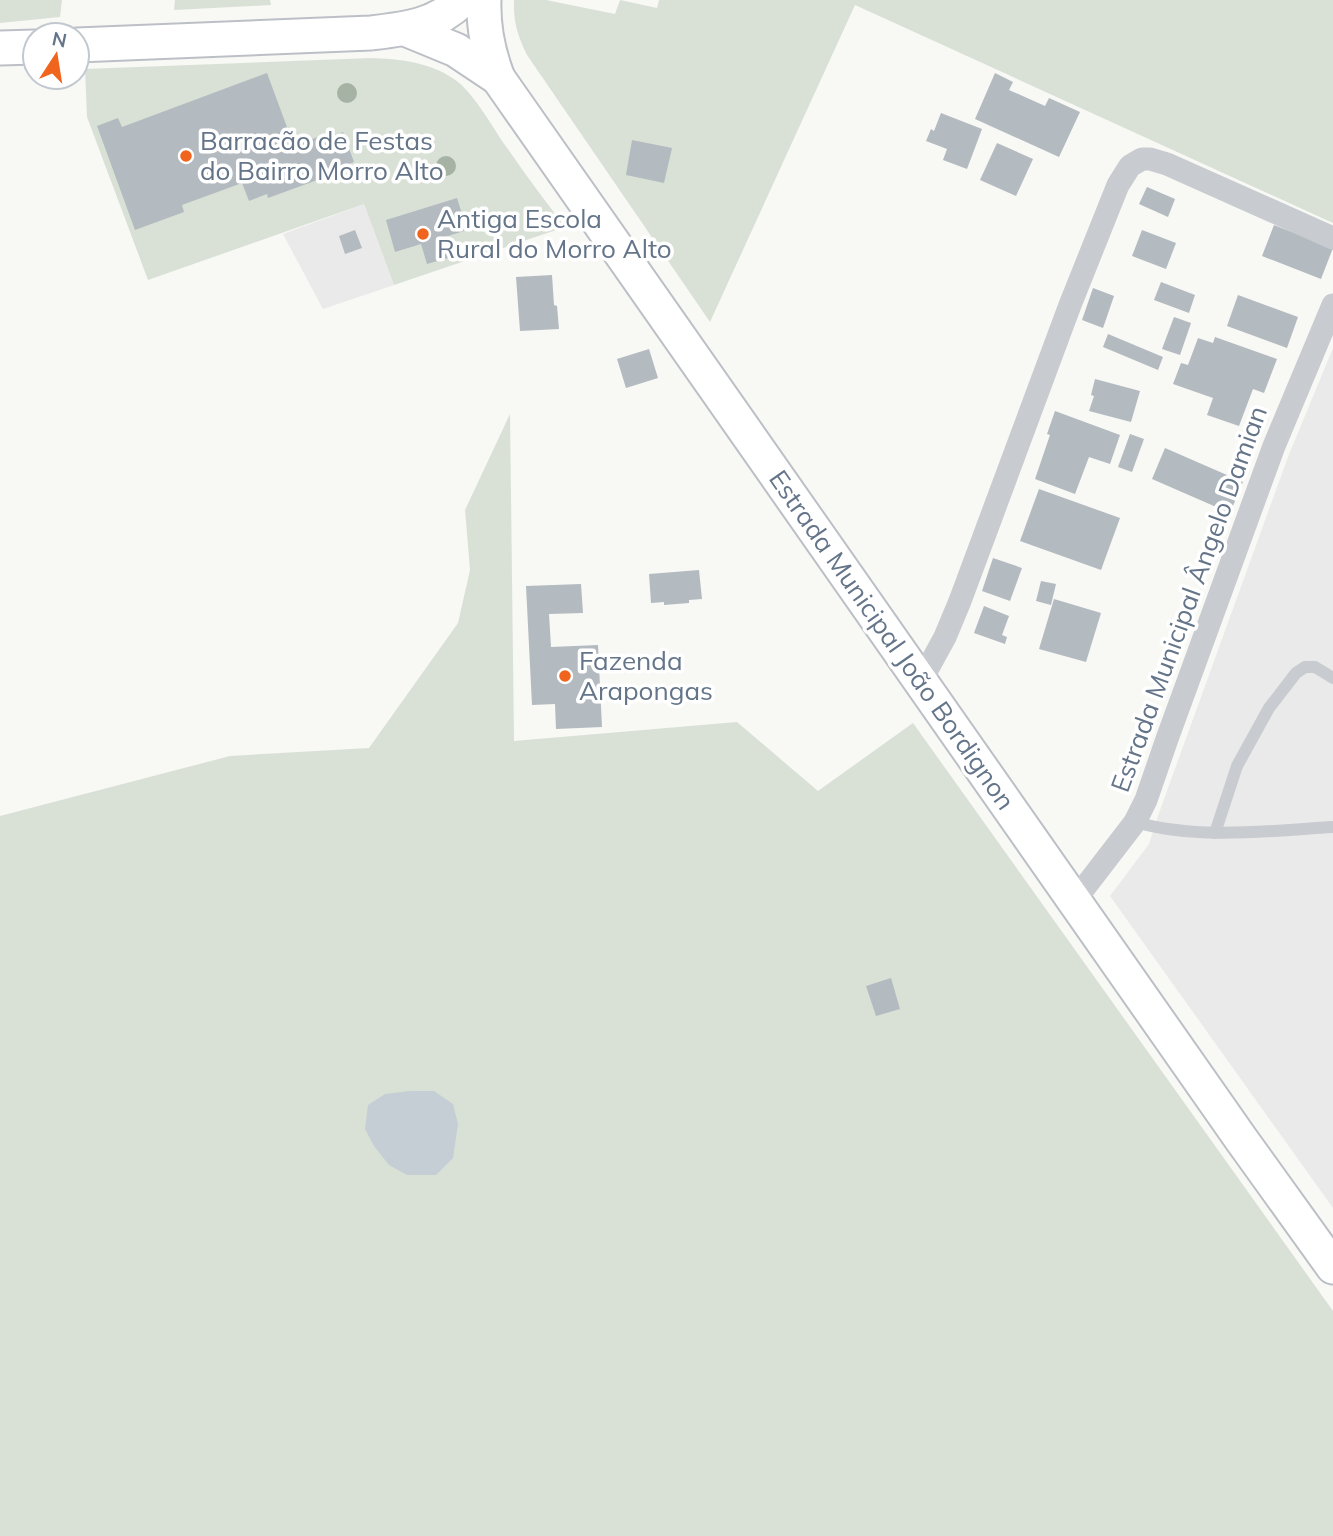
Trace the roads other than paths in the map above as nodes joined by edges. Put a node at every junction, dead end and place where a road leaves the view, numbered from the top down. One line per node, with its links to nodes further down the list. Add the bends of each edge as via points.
1 (462, 0): 3 (main road, via 441,17)
2 (484, 0): 7 (main road, Estrada Municipal João Bordignon, via 485,35)
3 (405, 29): 4 (main road); 7 (main road, via 456,50)
4 (91, 44)
5 (21, 47): 6 (main road)
6 (0, 48)
7 (498, 78): 11 (main road, Estrada Municipal João Bordignon)
8 (1333, 238): 11 (street, via 1167,164 1142,159 1130,166 1086,263 960,601)
9 (1333, 305): 12 (street, Estrada Municipal Ângelo Damian, via 1274,446)
10 (1333, 678): 14 (lane, via 1315,667 1305,667 1269,708 1237,766)
11 (921, 681): 15 (main road, Estrada Municipal João Bordignon)
12 (1135, 822): 14 (lane); 15 (street, Estrada Municipal Ângelo Damian)
13 (1333, 827): 14 (lane)
14 (1215, 833)
15 (1075, 900): 16 (main road, Estrada Municipal João Bordignon)
16 (1333, 1267)

